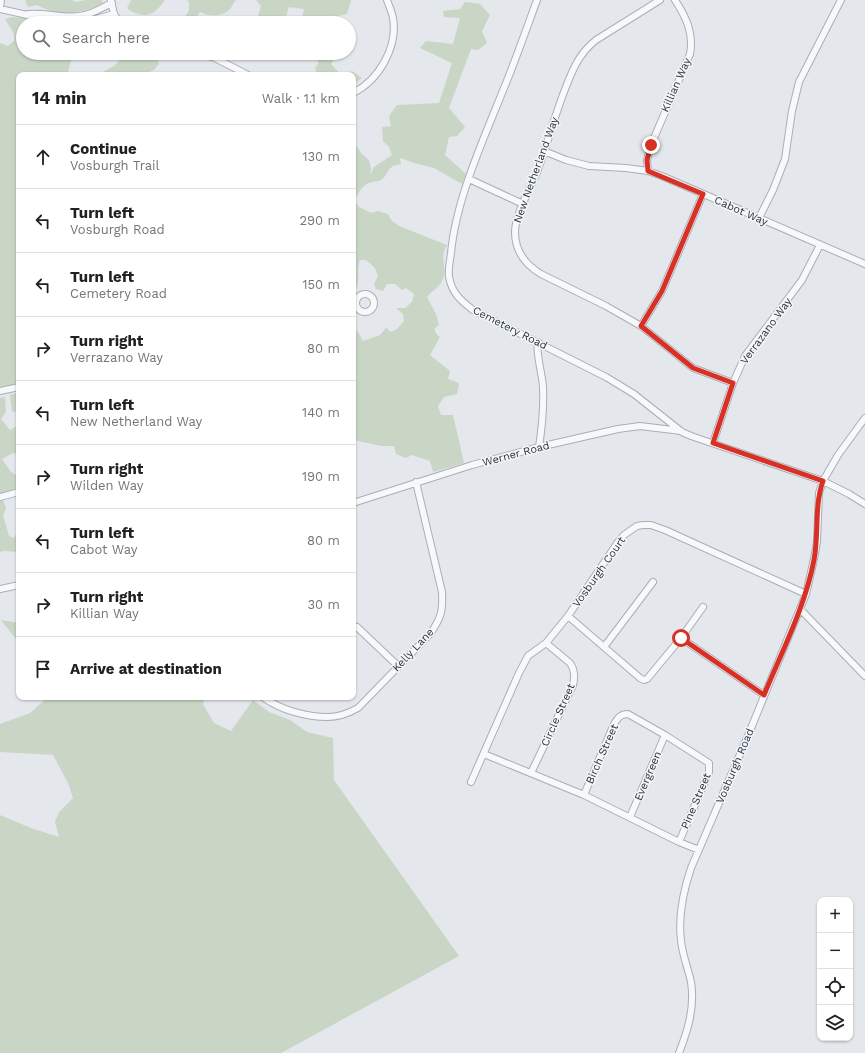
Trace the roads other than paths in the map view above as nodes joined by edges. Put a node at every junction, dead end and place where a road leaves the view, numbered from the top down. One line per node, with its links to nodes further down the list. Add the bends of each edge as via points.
1 (1, 0): 8 (street)
2 (388, 0): 15 (street, via 393,18 390,51 369,82)
3 (537, 0): 18 (street, Cemetery Road)
4 (660, 0): 16 (street, New Netherland Way, via 613,28 588,47 576,65)
5 (675, 0): 17 (street, Killian Way, via 688,26 692,45 651,145 647,160)
6 (841, 0): 21 (street, via 799,82 785,159)
7 (112, 2): 9 (street, via 86,15); 10 (street)
8 (0, 8): 9 (street)
9 (28, 14): 11 (street)
10 (114, 14): 12 (street)
11 (36, 16)
12 (107, 16)
13 (219, 60): 14 (street)
14 (242, 72)
15 (356, 92)
16 (544, 151): 17 (street, Cabot Way, via 589,166); 20 (street, New Netherland Way)
17 (648, 171): 19 (street, Cabot Way)
18 (469, 179): 20 (street); 25 (street, Cemetery Road, via 452,236 449,275 452,288 460,300 473,310)
19 (703, 194): 21 (street, Cabot Way); 24 (street, via 662,291)
20 (523, 204): 24 (street, New Netherland Way, via 515,226 515,237 523,260 541,274)
21 (759, 218): 22 (street, Cabot Way)
22 (820, 245): 23 (street, Cabot Way); 26 (street, Verrazano Way, via 788,301 745,356)
23 (865, 264)
24 (641, 326): 26 (street, New Netherland Way, via 693,368)
25 (538, 342): 30 (street, Cemetery Road, via 634,394); 32 (street, via 544,405)
26 (733, 383): 31 (street, Verrazano Way)
27 (16, 387): 28 (street)
28 (0, 390)
29 (865, 418): 33 (street, Vosburgh Road)
30 (682, 432): 31 (street, Cemetery Road); 32 (street, Werner Road, via 640,426)
31 (713, 443): 33 (street, Cemetery Road)
32 (539, 447): 34 (street, Werner Road)
33 (823, 481): 38 (street, Cemetery Road); 42 (street, Vosburgh Road, via 819,493 814,559)
34 (416, 482): 37 (street, Werner Road); 50 (street, Kelly Lane, via 442,592 442,606 439,620 430,634)
35 (16, 493): 36 (street)
36 (0, 497)
37 (356, 502)
38 (865, 504)
39 (653, 582): 49 (street)
40 (16, 586): 41 (street)
41 (0, 589)
42 (806, 594): 44 (street, Vosburgh Road); 45 (street, Vosburgh Court, via 665,530 644,525 632,529 618,542)
43 (703, 607): 47 (street)
44 (800, 609): 51 (street); 52 (street, Vosburgh Road)
45 (568, 616): 48 (street, Vosburgh Court); 49 (street)
46 (357, 627): 50 (street)
47 (681, 638): 49 (street, via 644,680); 52 (street)
48 (546, 642): 55 (street, Vosburgh Court, via 528,656 523,665); 56 (street, Circle Street, via 573,667 574,679)
49 (604, 647)
50 (398, 666): 53 (street, Kelly Lane, via 358,708 346,714 329,717 309,715 286,709)
51 (865, 676)
52 (764, 695): 61 (street, Vosburgh Road)
53 (269, 700)
54 (665, 735): 58 (street, Birch Street, via 628,714 619,716); 59 (street, Evergreen); 60 (street, Pine Street, via 704,759 710,767)
55 (484, 754): 56 (street); 57 (street, Vosburgh Court)
56 (531, 773): 58 (street)
57 (471, 782)
58 (584, 795): 59 (street)
59 (630, 818): 60 (street)
60 (679, 842): 61 (street)
61 (699, 850): 62 (street, Vosburgh Road, via 684,889 680,924 681,942 691,983 692,1005 691,1019)
62 (679, 1053)

